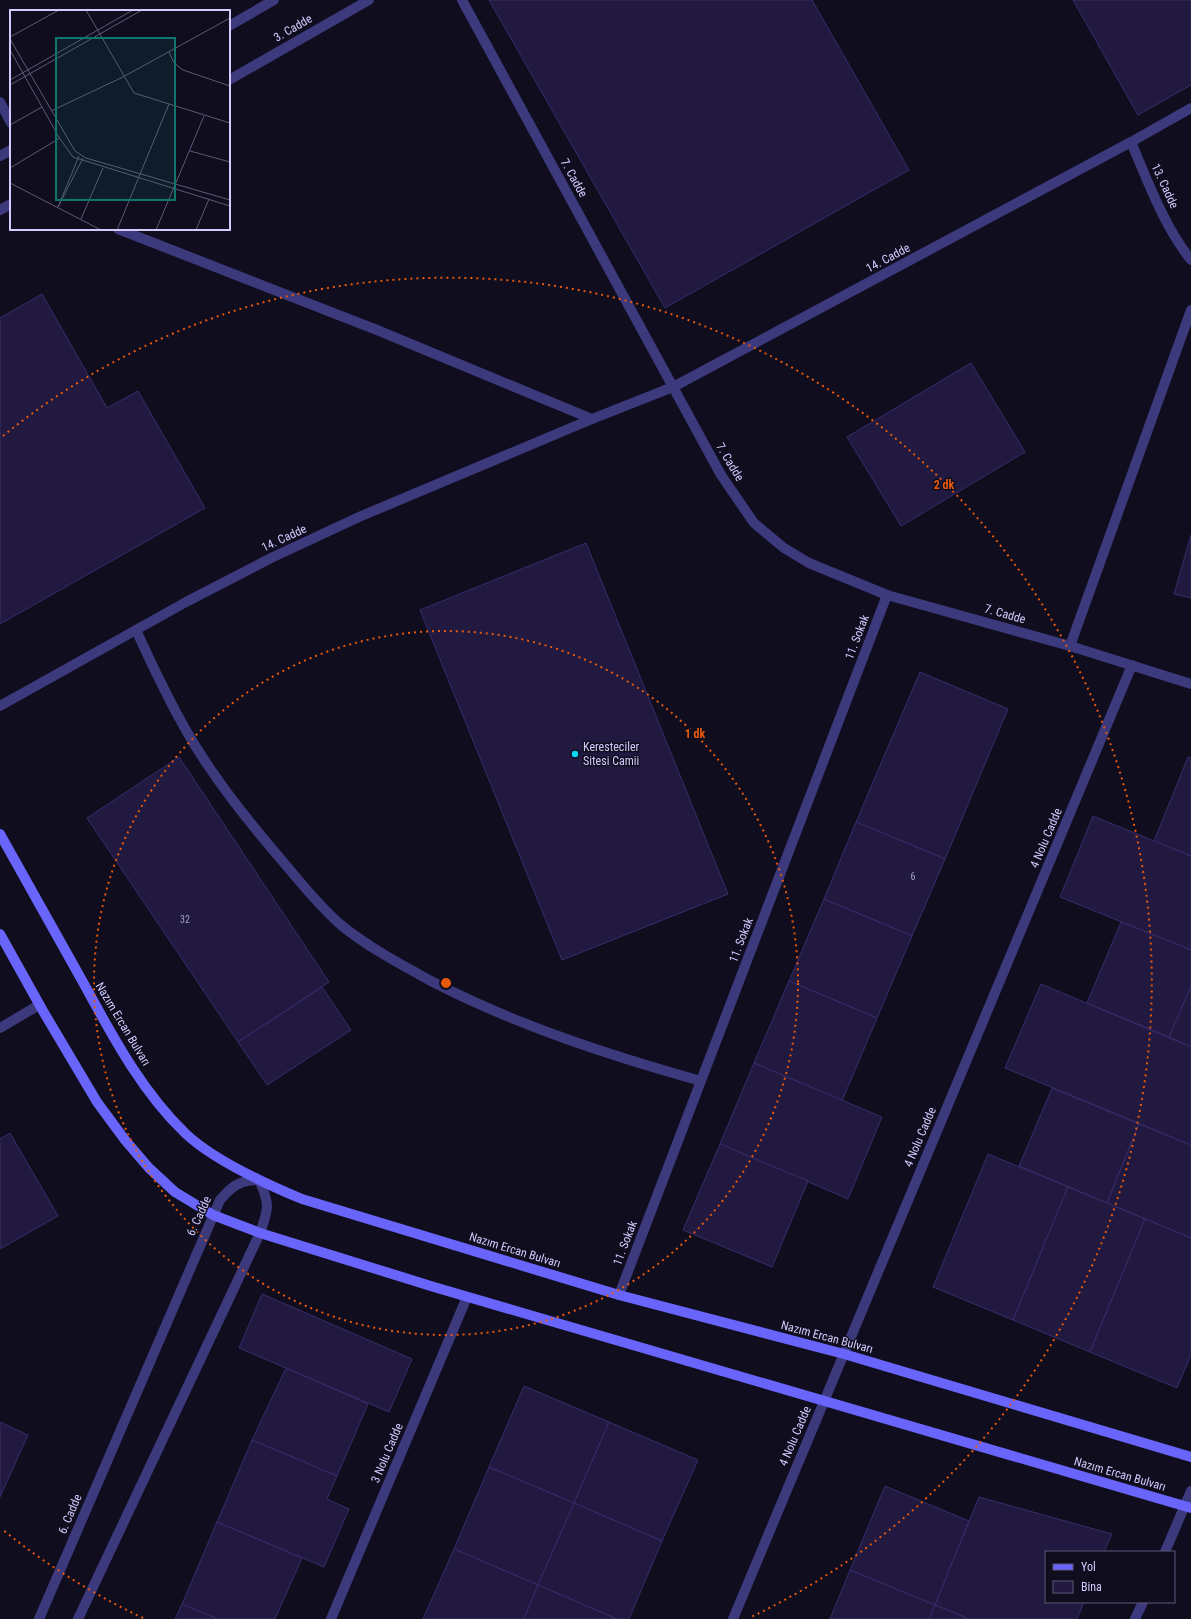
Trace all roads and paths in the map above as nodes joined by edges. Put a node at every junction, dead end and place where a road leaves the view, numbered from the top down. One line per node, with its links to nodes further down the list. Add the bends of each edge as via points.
1 (274, 0): 4 (street)
2 (369, 0): 5 (street, 3. Cadde)
3 (462, 0): 17 (street, 7. Cadde)
4 (230, 25)
5 (230, 79)
6 (0, 102): 8 (street)
7 (1191, 108): 9 (street, 14. Cadde)
8 (10, 120)
9 (1131, 142): 15 (street, 13. Cadde, via 1159,206); 17 (street, 14. Cadde)
10 (10, 151): 11 (street)
11 (0, 156)
12 (10, 205): 13 (street)
13 (0, 210)
14 (121, 230): 18 (street, via 377,330)
15 (1191, 260)
16 (1191, 310): 21 (street)
17 (673, 388): 18 (street, 14. Cadde); 19 (street, 7. Cadde, via 721,475 754,523 784,548 809,563)
18 (592, 419): 20 (street, 14. Cadde, via 291,548)
19 (887, 594): 21 (street, 7. Cadde); 29 (street, 11. Sokak)
20 (136, 630): 24 (street, 14. Cadde); 29 (street, via 162,686 188,733 226,790 277,856 340,924 377,951 465,998 613,1056)
21 (1070, 646): 22 (street, 7. Cadde)
22 (1132, 665): 23 (street, 7. Cadde); 35 (street, 4 Nolu Cadde)
23 (1191, 684)
24 (0, 706)
25 (0, 834): 30 (main road, Nazım Ercan Bulvarı, via 123,1054 159,1104 187,1135)
26 (0, 934): 27 (main road, Nazım Ercan Bulvarı)
27 (39, 1005): 28 (street); 31 (main road, Nazım Ercan Bulvarı, via 97,1102 125,1140 149,1168 175,1192)
28 (0, 1028)
29 (701, 1081): 33 (street, 11. Sokak)
30 (259, 1180): 31 (street, 6. Cadde, via 238,1182 220,1200); 32 (street, via 268,1206); 33 (main road, Nazım Ercan Bulvarı, via 302,1198)
31 (213, 1215): 32 (main road, Nazım Ercan Bulvarı); 42 (street, 6. Cadde)
32 (260, 1233): 34 (main road, Nazım Ercan Bulvarı); 43 (street)
33 (619, 1295): 35 (main road, Nazım Ercan Bulvarı)
34 (467, 1297): 36 (main road, Nazım Ercan Bulvarı); 44 (street, 3 Nolu Cadde)
35 (844, 1354): 36 (street, 4 Nolu Cadde); 37 (main road, Nazım Ercan Bulvarı)
36 (823, 1402): 39 (main road, Nazım Ercan Bulvarı); 45 (street, 4 Nolu Cadde)
37 (1191, 1457)
38 (1191, 1491): 39 (street)
39 (1188, 1507): 40 (street)
40 (1166, 1551)
41 (1143, 1603): 46 (street)
42 (39, 1619)
43 (78, 1619)
44 (331, 1619)
45 (733, 1619)
46 (1135, 1619)

